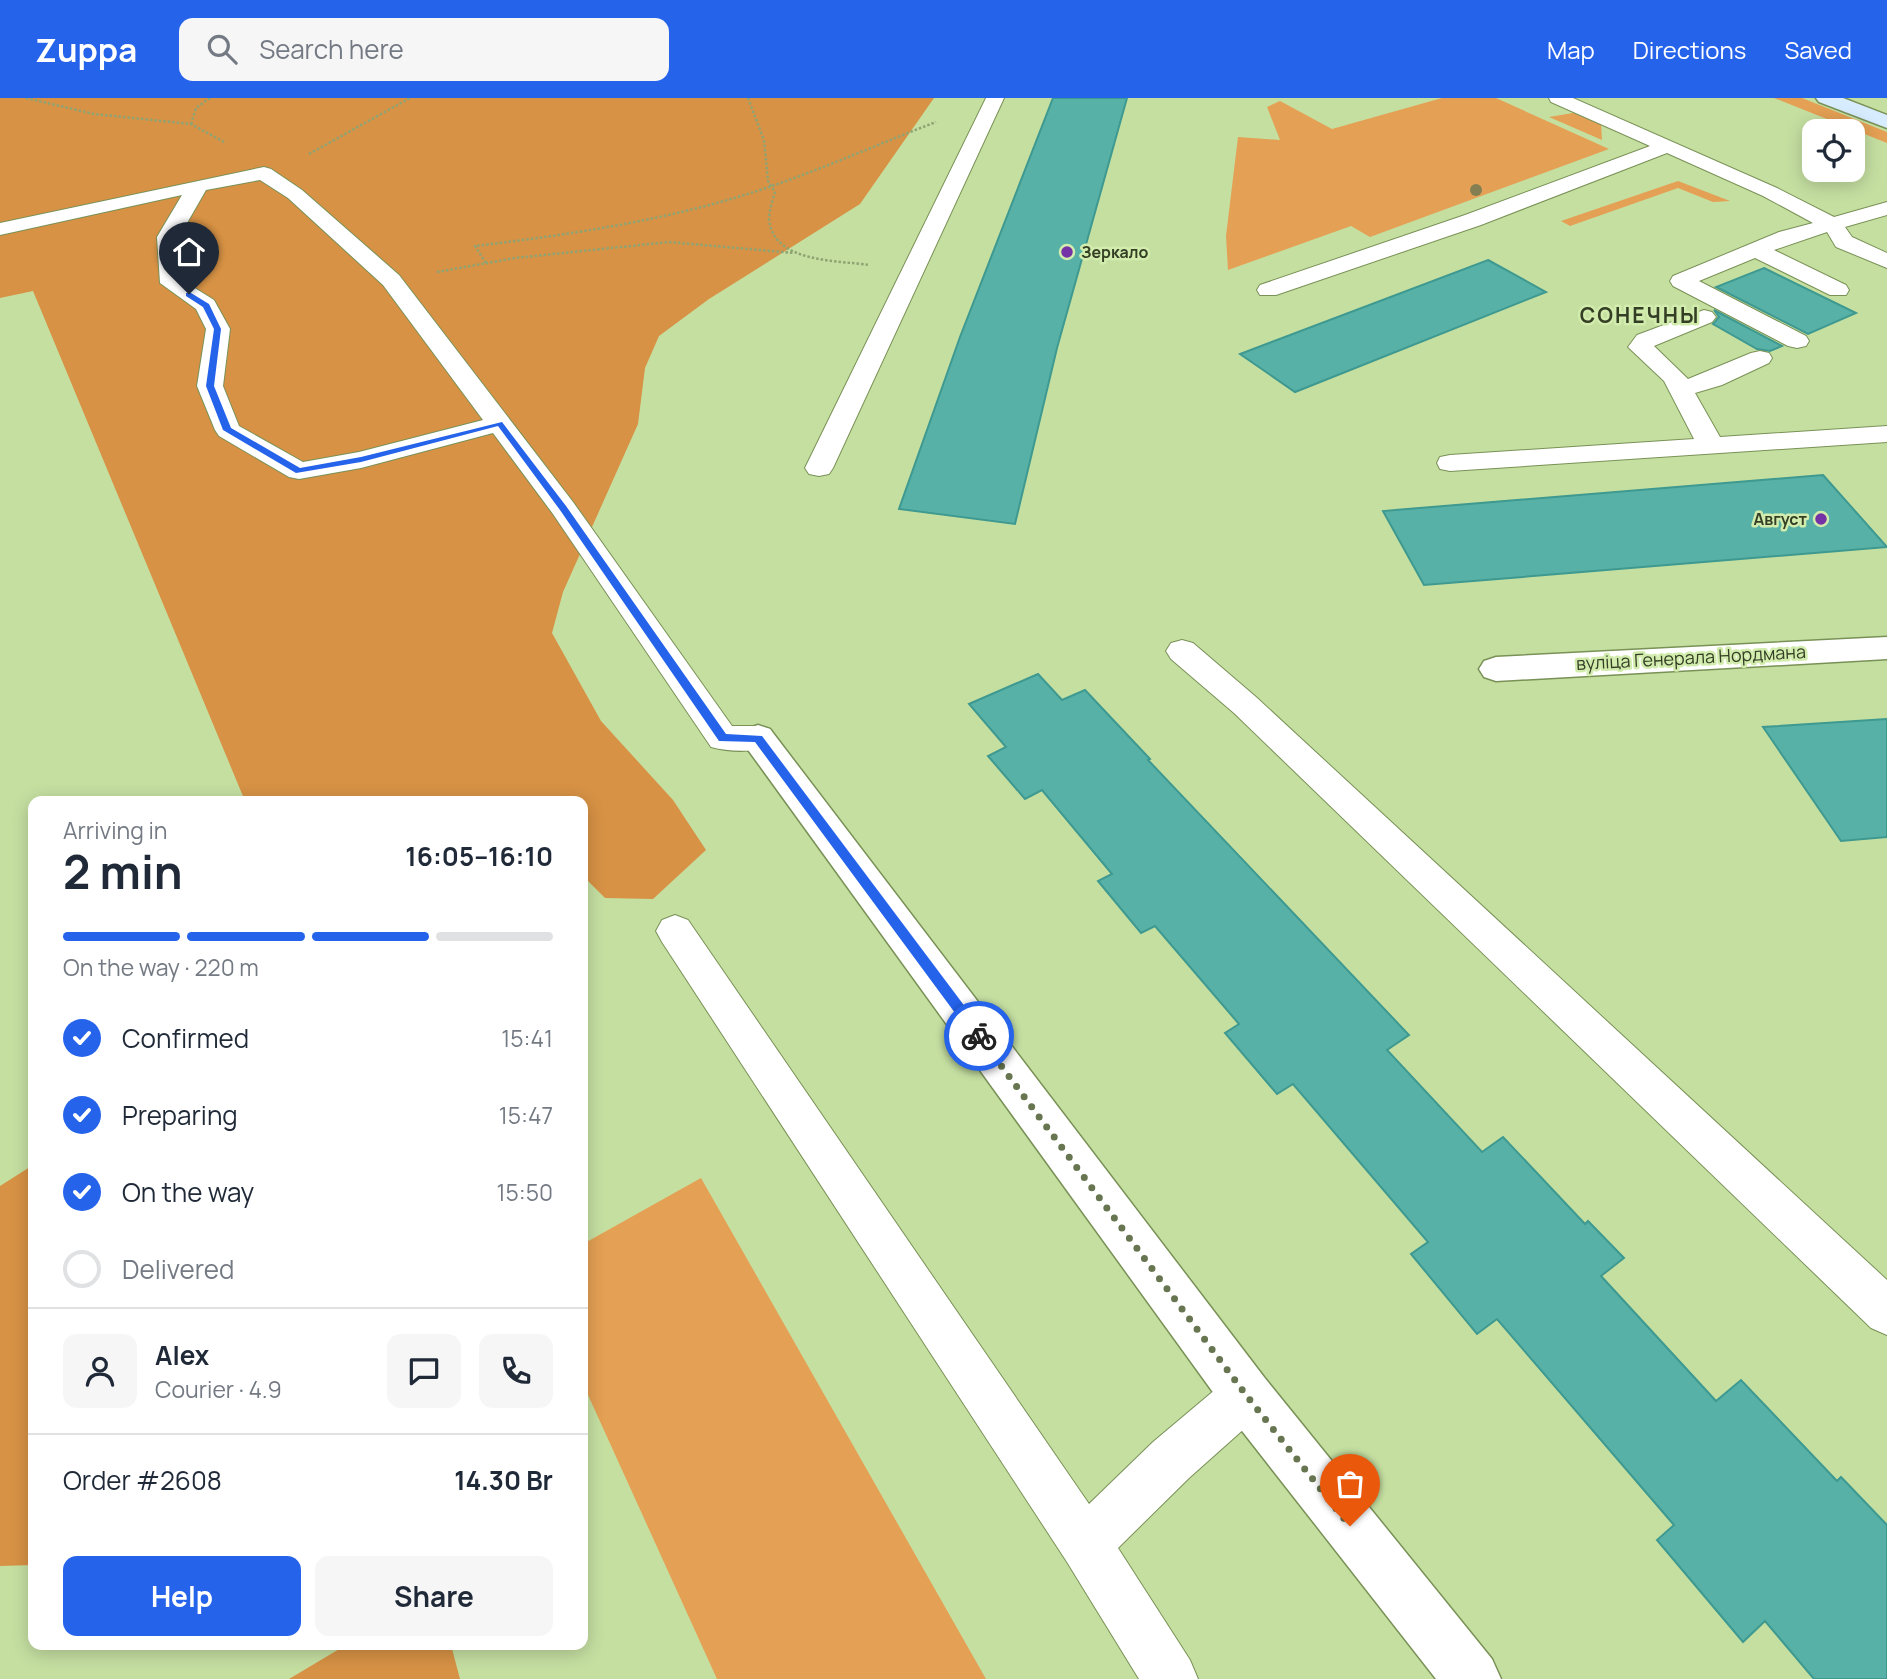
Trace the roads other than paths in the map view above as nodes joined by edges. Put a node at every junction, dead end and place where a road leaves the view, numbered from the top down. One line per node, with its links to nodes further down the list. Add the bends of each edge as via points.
1 (1558, 98): 5 (lane)
2 (1826, 98): 4 (street)
3 (993, 102): 22 (lane)
4 (1887, 122)
5 (1668, 146): 8 (lane); 12 (lane, via 1473,220)
6 (198, 185): 9 (lane); 18 (lane, via 264,173 295,194 391,280); 18 (lane, via 168,237 171,283 206,305 218,329 210,386 228,430 299,471 361,460)
7 (1887, 208): 8 (lane)
8 (1832, 224): 10 (lane); 11 (lane, via 1844,242)
9 (0, 229)
10 (1755, 250): 13 (lane); 15 (lane, via 1681,281)
11 (1887, 261)
12 (1268, 290)
13 (1838, 290)
14 (1704, 317): 17 (lane, via 1646,340 1640,347)
15 (1797, 341)
16 (1760, 358): 17 (lane)
17 (1681, 389): 20 (lane)
18 (499, 423): 26 (lane, via 723,738)
19 (1887, 434): 20 (lane)
20 (1712, 447): 21 (lane)
21 (1450, 463)
22 (819, 468)
23 (1887, 648): 25 (street, вуліца Генерала Нордмана)
24 (1182, 651): 28 (lane, via 1245,705)
25 (1496, 669)
26 (758, 738): 29 (street)
27 (675, 931): 30 (lane)
28 (1887, 1312)
29 (1246, 1395): 30 (lane); 32 (street)
30 (1085, 1544): 31 (lane)
31 (1171, 1679)
32 (1472, 1679)

